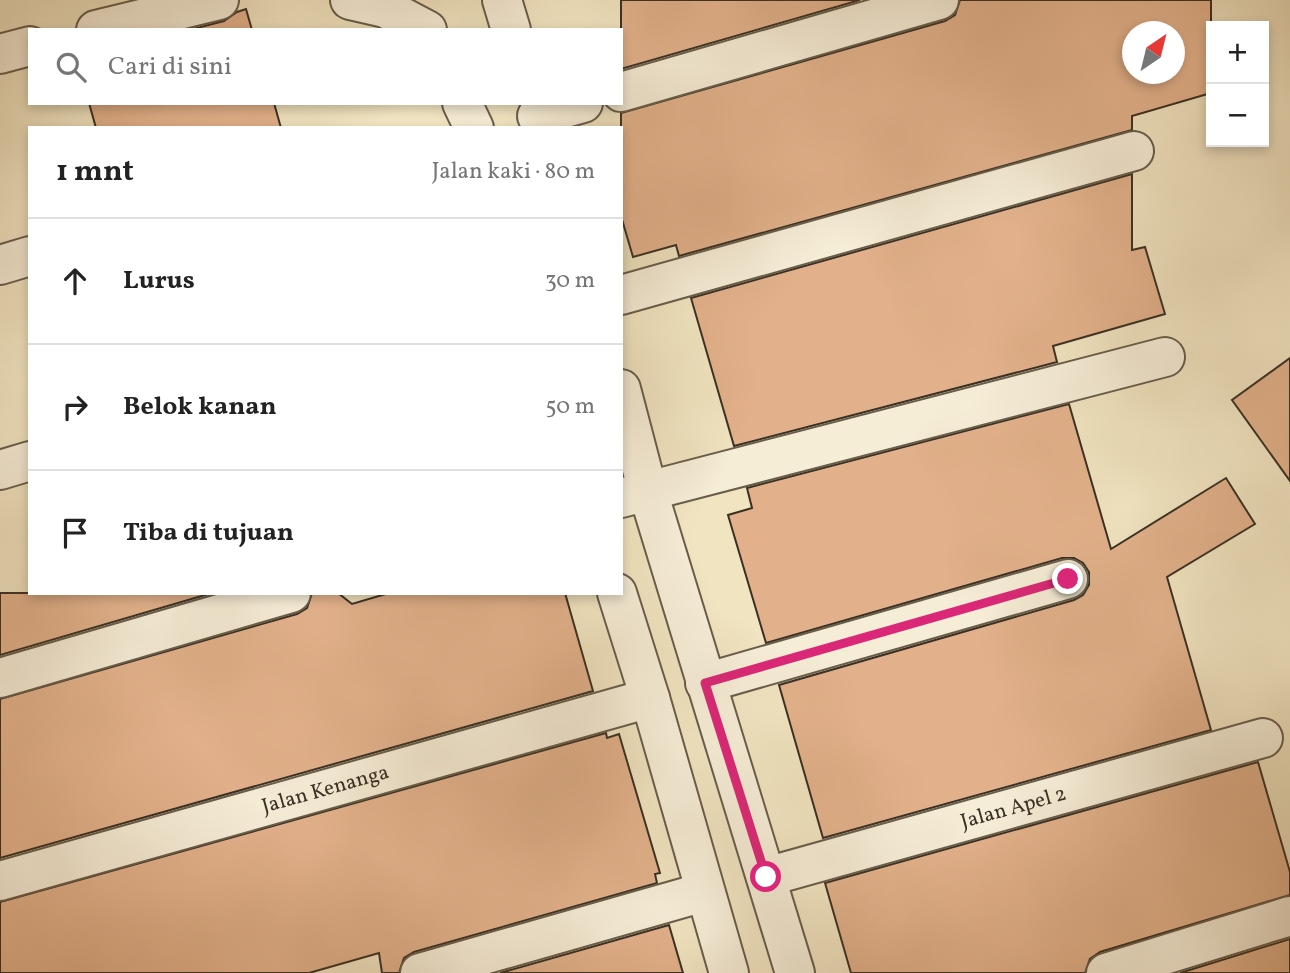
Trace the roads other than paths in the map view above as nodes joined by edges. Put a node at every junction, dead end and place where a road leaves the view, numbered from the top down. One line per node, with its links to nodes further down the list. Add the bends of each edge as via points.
1 (219, 0): 5 (street)
2 (350, 0): 7 (street, via 385,8)
3 (502, 0): 8 (street)
4 (939, 0): 11 (street)
5 (162, 6): 6 (street)
6 (102, 28)
7 (423, 28)
8 (510, 28)
9 (28, 47): 10 (street)
10 (0, 54)
11 (623, 91)
12 (463, 105): 15 (street)
13 (576, 105): 14 (street)
14 (537, 116)
15 (472, 126)
16 (1134, 151): 19 (street)
17 (28, 257): 18 (street)
18 (0, 265)
19 (623, 294)
20 (1165, 357): 24 (street)
21 (623, 405): 24 (street)
22 (28, 462): 23 (street)
23 (0, 470)
24 (634, 495): 29 (street)
25 (1068, 579): 29 (street)
26 (284, 595): 28 (street)
27 (618, 595): 30 (street)
28 (0, 678)
29 (705, 683): 32 (street)
30 (650, 698): 33 (street, Jalan Kenanga); 34 (street)
31 (1263, 738): 32 (street, Jalan Apel 2)
32 (766, 877): 38 (street)
33 (0, 881)
34 (704, 892): 36 (street); 37 (street)
35 (1290, 916): 39 (street)
36 (420, 973)
37 (729, 973)
38 (795, 973)
39 (1106, 973)

